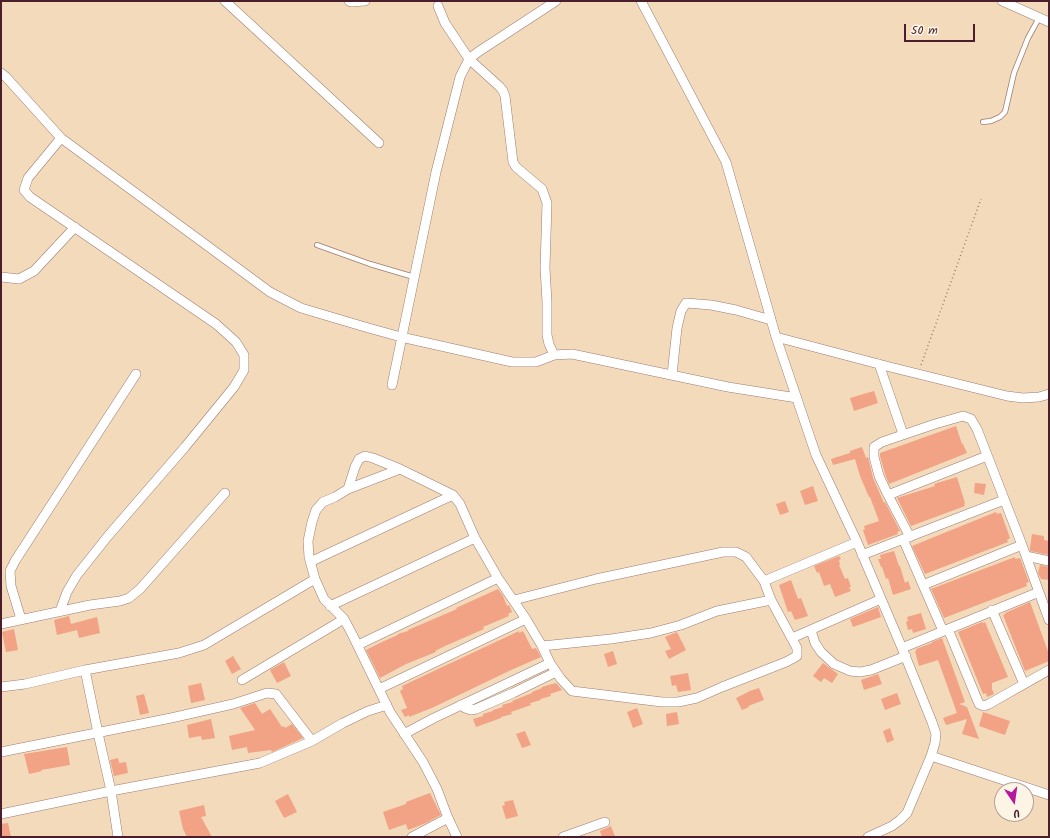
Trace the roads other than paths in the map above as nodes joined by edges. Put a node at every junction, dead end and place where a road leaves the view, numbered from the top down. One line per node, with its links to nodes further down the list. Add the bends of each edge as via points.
1 (225, 1): 14 (street)
2 (349, 1): 3 (street)
3 (365, 1)
4 (556, 1): 10 (street)
5 (641, 1): 19 (street, via 726,162)
6 (1002, 1): 8 (street)
7 (437, 3): 10 (street, via 445,23)
8 (1039, 18): 9 (street); 12 (lane, via 1014,73 1005,112 1000,117)
9 (1049, 22)
10 (469, 59): 18 (street, via 460,77 436,172); 22 (street, via 503,92 513,162 542,189 547,203 547,335)
11 (1, 73): 13 (street)
12 (983, 122)
13 (61, 138): 15 (street, via 28,178 24,190 30,197); 20 (street, via 270,292 301,308)
14 (379, 143)
15 (75, 226): 17 (street, via 34,271 19,279); 55 (street, via 216,324 236,342 244,355 244,370 234,387 186,447 76,576)
16 (317, 245): 18 (lane)
17 (1, 277)
18 (414, 277): 20 (street)
19 (772, 320): 21 (street); 25 (street, via 711,305 686,303 677,328)
20 (401, 337): 22 (street, via 512,362 536,362); 26 (street)
21 (776, 337): 23 (street); 28 (street)
22 (554, 355): 25 (street, via 572,354)
23 (879, 364): 27 (street, via 1007,396 1024,398); 29 (street)
24 (136, 374): 56 (street, via 10,571 11,586)
25 (672, 375): 28 (street)
26 (392, 385)
27 (1049, 394)
28 (797, 398): 39 (street, via 816,455)
29 (903, 434): 30 (street, via 963,416 971,419 977,429); 35 (street, via 874,447 874,457)
30 (987, 456): 35 (street); 36 (street)
31 (400, 468): 32 (street); 32 (street, via 365,456 359,459); 34 (street)
32 (348, 489): 44 (street, via 323,502 316,510 308,541)
33 (225, 493): 55 (street, via 140,589 129,598)
34 (453, 495): 37 (street, via 460,504); 44 (street)
35 (888, 495): 38 (street)
36 (1004, 500): 38 (street); 40 (street)
37 (474, 538): 45 (street); 53 (street)
38 (906, 538): 41 (street); 48 (street)
39 (857, 542): 41 (street); 47 (street)
40 (1022, 545): 42 (street); 48 (street)
41 (862, 555): 50 (street)
42 (1026, 556): 43 (street); 49 (street)
43 (1049, 561)
44 (310, 562): 46 (street)
45 (498, 578): 51 (street); 64 (street)
46 (315, 579): 53 (street); 68 (street, via 204,645)
47 (764, 581): 51 (street, via 746,558 736,552 723,552 596,579); 52 (street)
48 (923, 585): 62 (street)
49 (1039, 592): 54 (street); 59 (street)
50 (881, 599): 61 (street); 66 (street)
51 (514, 600): 58 (street)
52 (771, 600): 63 (street); 65 (street, via 717,611 651,633)
53 (330, 606): 57 (street)
54 (992, 610): 62 (street); 72 (street)
55 (60, 611): 56 (street)
56 (21, 619): 60 (street)
57 (344, 619): 64 (street); 71 (street)
58 (526, 619): 65 (street); 74 (street)
59 (1049, 620)
60 (1, 624)
61 (811, 630): 63 (street); 66 (street, via 821,652 834,664 850,671 871,670)
62 (946, 630): 66 (street); 72 (street, via 979,704 989,704)
63 (792, 638): 70 (street, via 797,648 797,656 697,698 678,702 572,692)
64 (358, 645): 74 (street)
65 (542, 646): 67 (street)
66 (904, 652): 81 (street, via 936,734)
67 (550, 663): 70 (street); 76 (street)
68 (86, 670): 73 (street); 77 (street)
69 (1049, 670): 72 (street)
70 (556, 672): 76 (street, via 488,705 471,710)
71 (242, 680)
72 (1024, 684)
73 (1, 687)
74 (379, 689): 75 (street)
75 (387, 705): 78 (street); 79 (street, via 368,711)
76 (461, 705): 78 (street)
77 (98, 733): 79 (street, via 233,704 267,693 276,694); 80 (street); 82 (street)
78 (404, 734): 85 (street, via 423,762)
79 (312, 741): 82 (street, via 260,763)
80 (1, 752)
81 (931, 756): 83 (street); 91 (street, via 907,813 892,826)
82 (111, 791): 84 (street); 87 (street)
83 (1049, 795)
84 (1, 814)
85 (448, 818): 88 (street); 89 (street)
86 (605, 822): 90 (street)
87 (118, 837)
88 (412, 837)
89 (457, 837)
90 (563, 837)
91 (868, 837)

